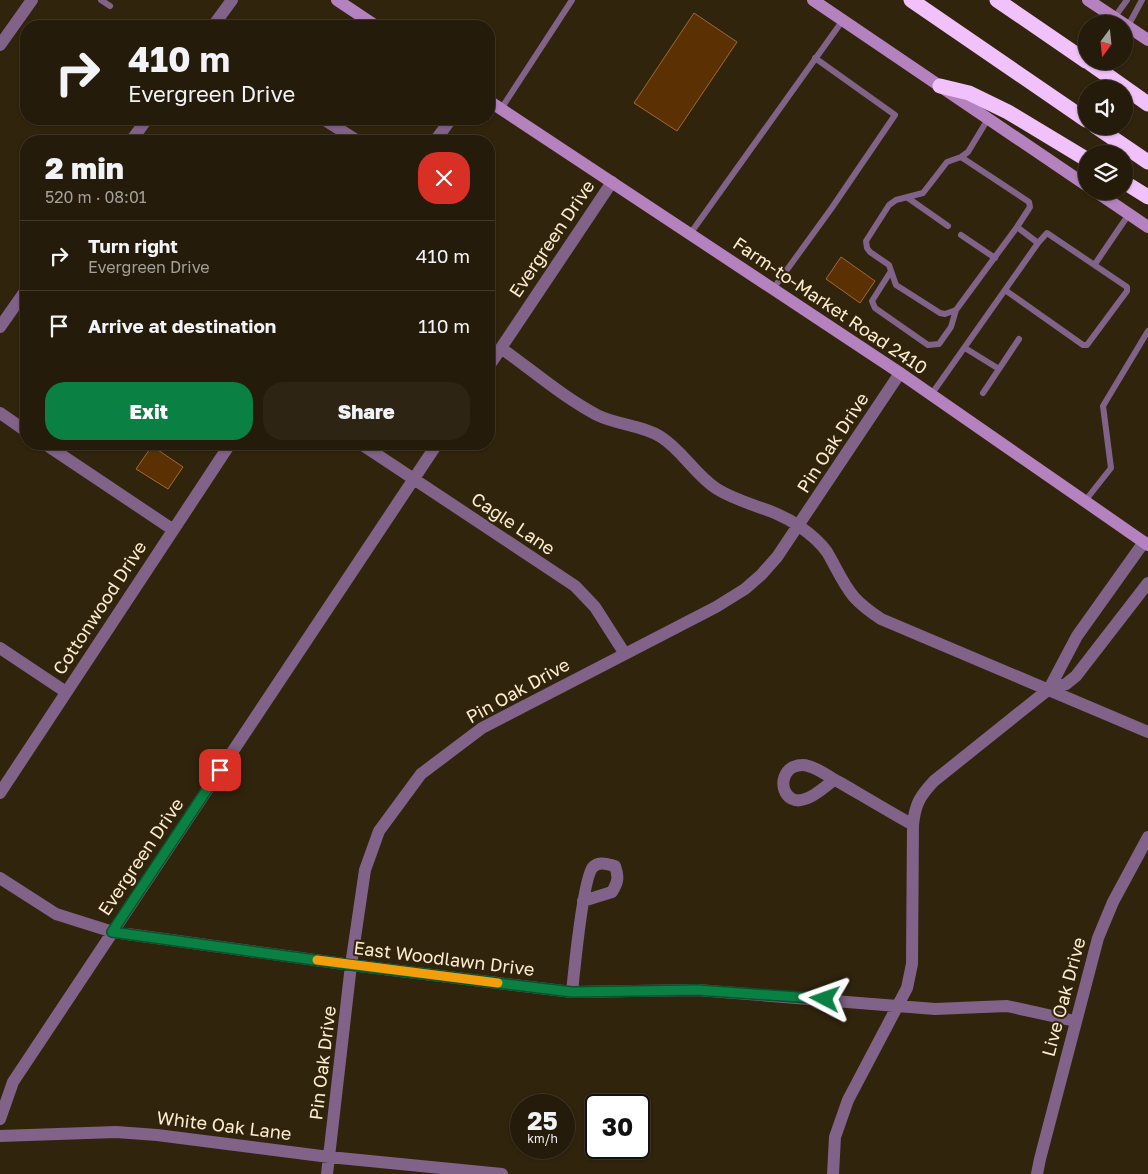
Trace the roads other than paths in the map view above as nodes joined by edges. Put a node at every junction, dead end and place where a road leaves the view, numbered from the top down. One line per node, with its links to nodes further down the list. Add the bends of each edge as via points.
1 (32, 0): 22 (street)
2 (101, 0): 13 (lane)
3 (232, 0): 17 (street)
4 (337, 0): 18 (main road)
5 (561, 0): 12 (lane)
6 (813, 0): 19 (main road)
7 (911, 0): 30 (highway)
8 (997, 0): 23 (highway)
9 (1088, 0): 14 (main road)
10 (1127, 0): 15 (lane)
11 (1142, 0): 16 (lane)
12 (570, 2): 29 (lane)
13 (110, 6)
14 (1110, 15)
15 (1116, 15)
16 (1133, 17)
17 (217, 20)
18 (367, 20)
19 (843, 20): 24 (lane); 26 (main road)
20 (1133, 30): 21 (main road)
21 (1148, 40)
22 (0, 45)
23 (1078, 56)
24 (815, 58): 48 (lane); 54 (lane, via 895,115)
25 (1099, 70): 27 (highway)
26 (940, 86): 31 (main road); 35 (highway, via 969,93 1008,112)
27 (1148, 104)
28 (495, 105): 29 (main road, Farm-to-Market Road 2410)
29 (501, 109): 39 (main road, Farm-to-Market Road 2410)
30 (1078, 115)
31 (988, 119): 36 (lane, via 968,152); 38 (main road)
32 (333, 125): 33 (street)
33 (348, 135)
34 (1108, 135): 37 (highway)
35 (1078, 154)
36 (961, 157): 42 (lane, via 944,164 923,193); 46 (lane, via 1029,202 1029,211)
37 (1148, 162)
38 (1078, 180)
39 (612, 182): 48 (main road, Farm-to-Market Road 2410); 61 (street, Evergreen Drive)
40 (1133, 188): 41 (highway)
41 (1148, 197)
42 (908, 198): 45 (lane); 53 (lane, via 889,205 866,241 870,252 887,263)
43 (1108, 200): 44 (main road)
44 (1129, 214): 47 (main road); 52 (lane)
45 (948, 226)
46 (1017, 227): 50 (lane); 51 (lane)
47 (1148, 227)
48 (690, 234): 54 (main road, Farm-to-Market Road 2410)
49 (961, 235): 51 (lane)
50 (1038, 243): 52 (lane, via 1046,233 1050,234); 55 (lane)
51 (995, 258): 57 (lane)
52 (1095, 264): 55 (lane, via 1128,287 1087,345)
53 (891, 271): 57 (lane, via 896,284 940,313); 57 (lane, via 872,301 874,308 928,345 939,344 951,327)
54 (773, 289): 65 (main road, Farm-to-Market Road 2410)
55 (1005, 290): 62 (lane)
56 (20, 298): 58 (street)
57 (956, 310)
58 (1, 324)
59 (1148, 331): 75 (lane, via 1103,406 1111,468)
60 (1019, 339): 64 (lane)
61 (501, 348): 63 (street, Evergreen Drive); 76 (street, via 599,416 661,437 698,473 730,496 780,514)
62 (965, 348): 64 (lane); 67 (lane)
63 (495, 357)
64 (998, 369): 66 (lane)
65 (900, 373): 67 (main road, Farm-to-Market Road 2410); 76 (street, Pin Oak Drive)
66 (983, 393)
67 (931, 395): 75 (main road, Farm-to-Market Road 2410)
68 (0, 413): 69 (street)
69 (20, 427)
70 (54, 450): 77 (street)
71 (226, 450): 77 (street, Cottonwood Drive)
72 (370, 450): 74 (street, Cagle Lane)
73 (433, 450): 74 (street, Evergreen Drive)
74 (414, 479): 81 (street, Cagle Lane, via 575,586 595,607); 91 (street, Evergreen Drive)
75 (1085, 501): 78 (main road, Farm-to-Market Road 2410)
76 (799, 526): 81 (street, Pin Oak Drive, via 777,557 745,589); 82 (street, via 826,551 854,598 881,619)
77 (172, 530): 83 (street, Cottonwood Drive)
78 (1146, 544): 82 (street, via 1077,636)
79 (1148, 583): 82 (street, via 1076,676)
80 (0, 648): 83 (street)
81 (625, 654): 92 (street, Pin Oak Drive, via 482,728 421,774 380,831 365,870)
82 (1049, 690): 84 (street); 87 (street, via 934,781 921,794 914,809)
83 (66, 692): 86 (street, Cottonwood Drive)
84 (1148, 732)
85 (834, 780): 87 (street)
86 (0, 793)
87 (913, 825): 94 (street, via 912,964 907,988)
88 (1148, 837): 95 (street, Live Oak Drive, via 1113,902 1098,938)
89 (0, 878): 91 (street, East Woodlawn Drive, via 56,914)
90 (584, 901): 93 (street)
91 (112, 932): 92 (street, East Woodlawn Drive); 96 (street, Evergreen Drive, via 13,1082)
92 (351, 965): 93 (street, East Woodlawn Drive); 98 (street, Pin Oak Drive)
93 (572, 992): 94 (street, East Woodlawn Drive, via 697,990)
94 (898, 1005): 95 (street, East Woodlawn Drive, via 942,1009 1007,1006); 101 (street, via 848,1100 835,1137)
95 (1075, 1021): 102 (street, Live Oak Drive)
96 (0, 1118)
97 (0, 1136): 98 (street, White Oak Lane, via 116,1132)
98 (329, 1157): 99 (street, Pin Oak Drive); 100 (street, White Oak Lane)
99 (327, 1174)
100 (502, 1174)
101 (833, 1174)
102 (1038, 1174)

